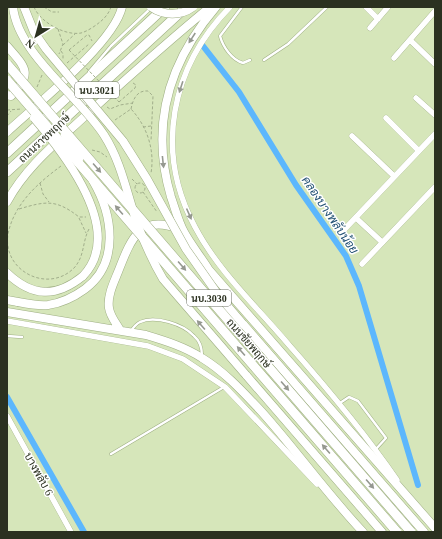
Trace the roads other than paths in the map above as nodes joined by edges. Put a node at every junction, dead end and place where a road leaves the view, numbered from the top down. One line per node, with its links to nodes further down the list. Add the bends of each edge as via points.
1 (13, 7): 66 (main road, one-way to 1, bridge, via 163,278 138,226 113,151 94,122 31,49 17,25)
2 (24, 7): 69 (main road, bridge, via 34,32 46,49 123,141 186,249 219,296)
3 (122, 7): 33 (main road, via 113,29 106,38)
4 (152, 7): 7 (main road, bridge, via 161,12 174,14); 28 (lane, via 102,55)
5 (165, 7): 28 (main road, ถนนราชพฤกษ์ / นบ.3021)
6 (186, 7): 38 (main road, ถนนราชพฤกษ์ / นบ.3021)
7 (193, 7)
8 (211, 7): 41 (main road, via 121,83 42,156 22,178)
9 (216, 7): 43 (main road, one-way to 43, via 194,34 180,60 163,112 162,149 165,177)
10 (230, 7): 57 (street, one-way to 57, via 198,48 179,91 172,126 179,188 194,227 214,257)
11 (242, 7): 21 (lane, via 220,36 235,59 243,63)
12 (327, 7): 22 (lane, via 288,44)
13 (366, 7): 16 (street)
14 (388, 7): 16 (street)
15 (435, 11): 18 (street)
16 (378, 19): 17 (street)
17 (370, 28)
18 (410, 40): 20 (street); 24 (street)
19 (7, 46): 29 (main road, via 25,68 26,75 17,90 11,96)
20 (394, 58)
21 (250, 60)
22 (264, 60)
23 (7, 64): 68 (main road, ถนนชัยพฤกษ์ / นบ.3030, one-way to 68, bridge)
24 (435, 64)
25 (7, 68): 48 (main road, bridge, via 65,135 94,184 110,232 105,266 89,286 77,295 54,303 34,305)
26 (7, 80): 67 (main road, ถนนชัยพฤกษ์ / นบ.3030, one-way to 26, bridge)
27 (7, 86): 47 (main road, bridge, via 73,167 96,220 98,234 92,264 83,276 64,289 38,292 26,288)
28 (72, 93): 37 (main road, ถนนราชพฤกษ์ / นบ.3021)
29 (7, 96)
30 (416, 98): 31 (street)
31 (435, 116)
32 (386, 118): 36 (street)
33 (7, 132)
34 (435, 134): 36 (street)
35 (352, 136): 39 (street)
36 (419, 150): 39 (street)
37 (7, 153)
38 (7, 172)
39 (394, 176): 42 (street)
40 (435, 186): 45 (street)
41 (7, 202)
42 (356, 218): 44 (street); 45 (street)
43 (184, 232): 51 (main road, via 163,225 152,225 135,234 109,302 110,312); 61 (main road, via 209,270)
44 (341, 233)
45 (382, 242): 46 (street)
46 (362, 264)
47 (7, 273)
48 (7, 300)
49 (7, 312): 51 (main road)
50 (7, 321): 56 (street, via 148,346 183,359)
51 (120, 330): 52 (main road)
52 (130, 332): 55 (main road, via 168,342); 55 (lane, via 140,322 147,320 177,325 193,334 202,347)
53 (7, 336): 54 (lane)
54 (22, 337)
55 (202, 358): 62 (main road, via 238,386 285,438)
56 (225, 387): 60 (lane); 62 (street)
57 (339, 403): 59 (street); 59 (lane, via 352,396 358,400 386,438)
58 (7, 416): 64 (street, บางพลับ 6)
59 (376, 449): 61 (street)
60 (111, 454)
61 (411, 499): 63 (main road)
62 (344, 512): 65 (main road)
63 (435, 528)
64 (71, 532)
65 (364, 532)
66 (382, 532)
67 (397, 532)
68 (411, 532)
69 (424, 532)

